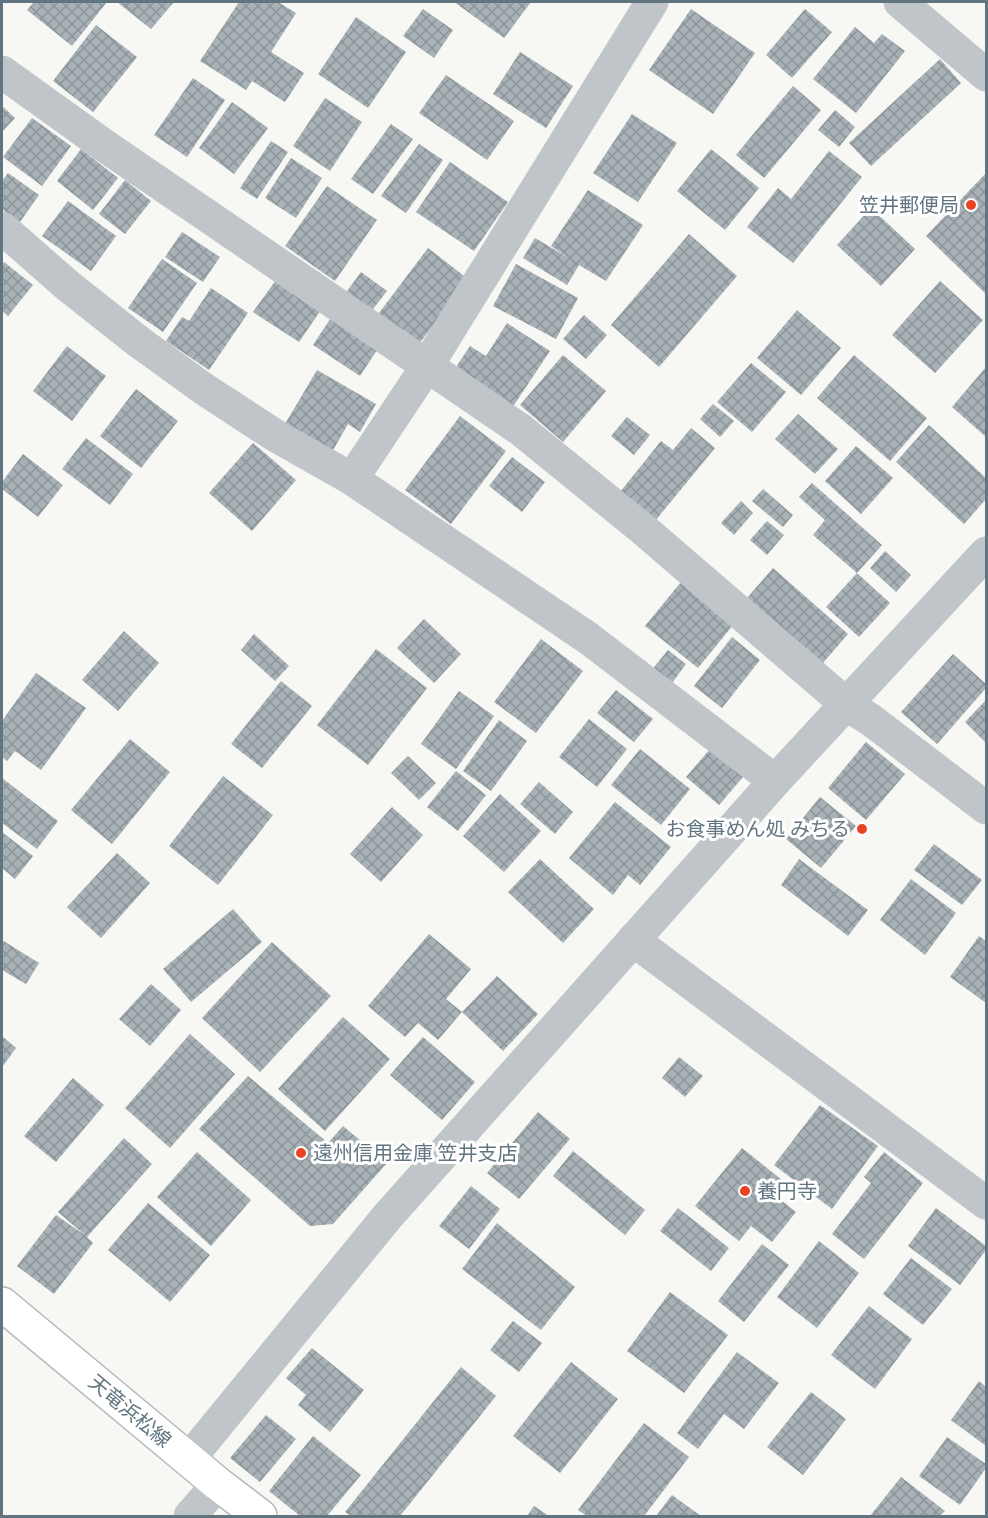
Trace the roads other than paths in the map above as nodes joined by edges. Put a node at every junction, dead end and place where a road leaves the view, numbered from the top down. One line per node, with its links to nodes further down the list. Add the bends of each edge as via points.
1 (651, 2): 6 (street)
2 (900, 2): 4 (street)
3 (2, 72): 6 (street)
4 (987, 75)
5 (2, 228): 7 (street, via 67,285 204,389)
6 (427, 366): 7 (street); 9 (street, via 521,430 574,472)
7 (352, 479): 10 (street, via 588,638)
8 (987, 553): 9 (street)
9 (846, 704): 10 (street); 11 (street)
10 (775, 781): 12 (street)
11 (987, 808)
12 (633, 940): 13 (street); 15 (street, via 387,1217)
13 (987, 1203)
14 (2, 1304): 15 (main road, 天竜浜松線)
15 (189, 1459): 16 (main road, 天竜浜松線)
16 (218, 1484): 17 (street); 18 (main road, 天竜浜松線)
17 (190, 1516)
18 (260, 1516)

